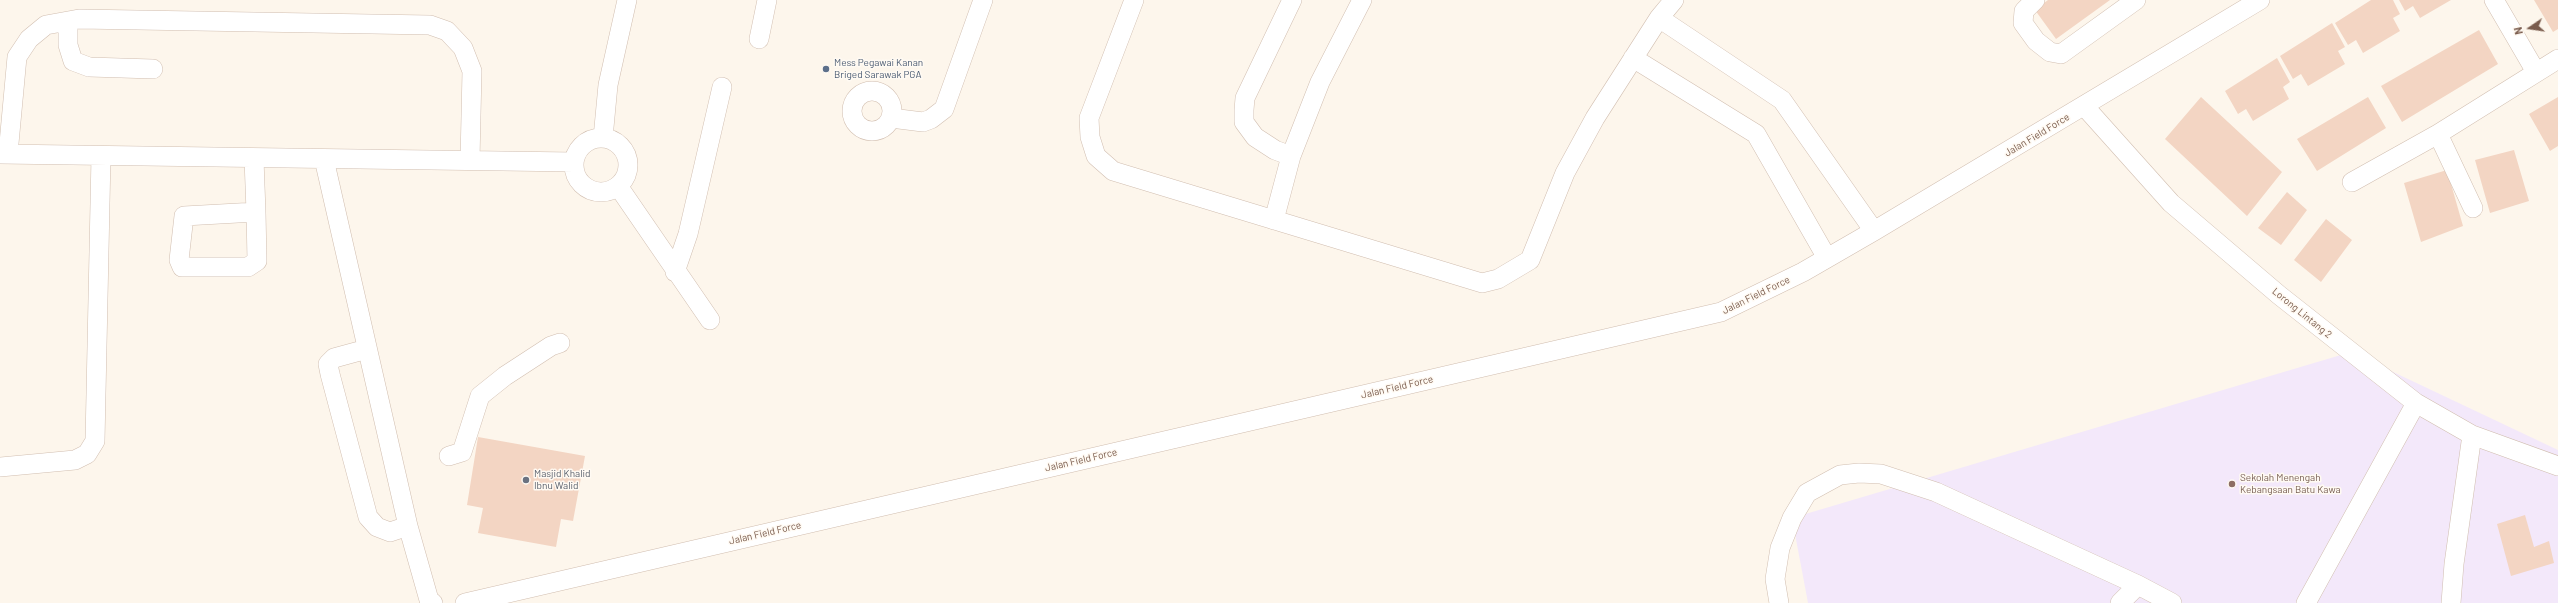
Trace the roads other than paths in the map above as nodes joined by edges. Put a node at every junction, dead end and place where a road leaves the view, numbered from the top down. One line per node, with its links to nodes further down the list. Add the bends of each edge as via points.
1 (627, 0): 23 (street, via 608,85)
2 (767, 0): 14 (street)
3 (982, 0): 21 (street, via 944,109 923,122)
4 (1134, 0): 35 (street, via 1089,118 1090,137 1096,156 1113,171)
5 (1292, 0): 26 (street, via 1245,98 1244,110 1244,122 1255,137 1275,150)
6 (1362, 0): 26 (street, via 1320,82)
7 (1674, 0): 12 (street)
8 (2035, 0): 9 (street, via 2024,12 2023,23 2036,41 2050,52 2061,54)
9 (2136, 0)
10 (2260, 0): 20 (street, Jalan Field Force)
11 (2494, 0): 18 (street)
12 (1659, 18): 15 (street); 36 (street, via 1782,100)
13 (68, 21): 17 (street, via 68,45 73,61 89,67); 24 (street, via 46,26 30,39 17,58); 29 (street, via 79,19 395,24 430,26 447,31 463,48 472,71)
14 (759, 39)
15 (1633, 58): 35 (street, via 1595,118 1565,174 1530,260 1498,279 1482,283); 37 (street, via 1756,134)
16 (2558, 59): 18 (street)
17 (153, 70)
18 (2536, 72): 22 (street)
19 (722, 87): 38 (street, via 688,234)
20 (2084, 107): 36 (street, Jalan Field Force); 42 (street, Lorong Lintang 2, via 2171,203 2279,295)
21 (891, 118)
22 (2438, 134): 31 (street); 33 (street)
23 (603, 138): 30 (street, via 593,139 584,144 577,152); 32 (street, via 618,144 627,157 626,173)
24 (4, 154): 25 (street)
25 (101, 156): 27 (street); 46 (street, via 95,441 88,454 75,460)
26 (1291, 156): 35 (street)
27 (254, 159): 28 (street); 34 (street)
28 (324, 159): 29 (street); 41 (street)
29 (470, 160): 30 (street)
30 (574, 162): 32 (street, via 575,173 588,189 598,192 609,191)
31 (2352, 182)
32 (618, 186): 38 (street)
33 (2473, 208)
34 (256, 212): 34 (street, via 257,261 248,267 182,267 179,260 184,216)
35 (1274, 220)
36 (1874, 232): 37 (street, Jalan Field Force)
37 (1827, 258): 50 (street, Jalan Field Force, via 1720,312)
38 (675, 272): 39 (street)
39 (710, 320)
40 (560, 343): 44 (street, via 550,346 480,396 462,452)
41 (367, 349): 47 (street); 47 (street, via 334,358 328,364 330,374 368,517 376,527 390,532)
42 (2416, 403): 43 (street, Lorong Lintang 2); 54 (street)
43 (2472, 435): 45 (street, Lorong Lintang 2); 55 (street)
44 (449, 456)
45 (2558, 466)
46 (0, 467)
47 (408, 526): 49 (street, via 429,600)
48 (2138, 585): 51 (street, via 1936,492 1881,474 1859,473 1840,475 1807,493 1795,512 1780,548 1775,579); 52 (street); 53 (street)
49 (433, 603)
50 (465, 603)
51 (1780, 603)
52 (2120, 603)
53 (2172, 603)
54 (2306, 603)
55 (2451, 603)

